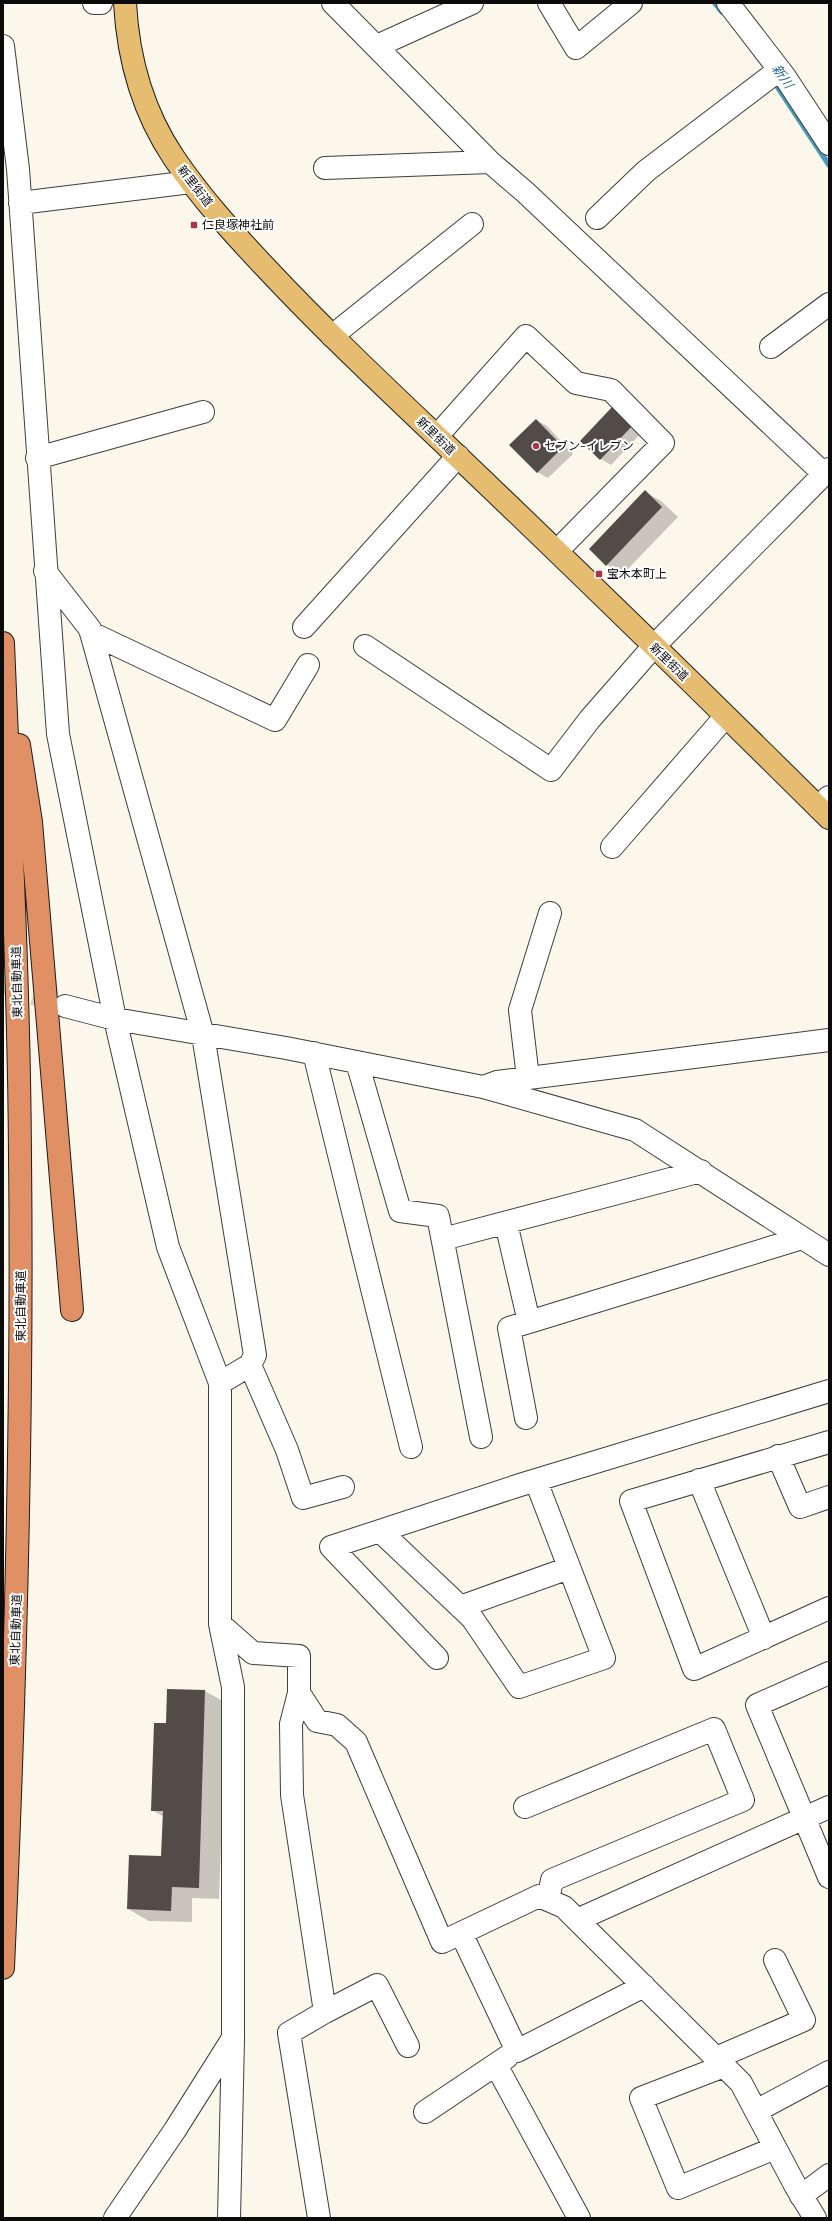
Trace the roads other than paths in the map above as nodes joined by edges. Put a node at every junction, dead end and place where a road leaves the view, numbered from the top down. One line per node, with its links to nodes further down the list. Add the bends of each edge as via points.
1 (94, 3): 2 (street)
2 (101, 3)
3 (125, 3): 15 (main road, 新里街道, via 126,33 142,94 154,124)
4 (333, 3): 10 (street)
5 (472, 3): 10 (street)
6 (549, 3): 7 (street, via 576,48)
7 (631, 3)
8 (733, 5): 11 (street)
9 (3, 46): 16 (street)
10 (377, 46): 13 (street)
11 (779, 70): 12 (street); 17 (street, via 646,170)
12 (829, 144)
13 (490, 162): 14 (street); 26 (street)
14 (326, 168)
15 (191, 182): 16 (street); 20 (main road, 新里街道, via 229,229)
16 (20, 203): 25 (street)
17 (597, 218)
18 (472, 224): 20 (street)
19 (829, 304): 21 (street)
20 (332, 336): 23 (main road, 新里街道)
21 (771, 347)
22 (203, 412): 25 (street)
23 (437, 436): 24 (main road, 新里街道); 27 (street, via 526,336 576,383 611,390 663,443)
24 (458, 456): 27 (main road, 新里街道); 29 (street)
25 (37, 458): 28 (street)
26 (826, 472): 34 (street)
27 (556, 551): 34 (main road, 新里街道)
28 (45, 571): 30 (street); 41 (street, via 58,734)
29 (304, 627)
30 (91, 633): 35 (street, via 275,720); 42 (street)
31 (3, 635): 53 (highway, via 31,822)
32 (3, 643): 84 (highway, 東北自動車道, via 16,954 21,1238 20,1478)
33 (365, 646): 34 (street, via 551,770 590,719)
34 (653, 647): 36 (main road, 新里街道)
35 (308, 665)
36 (725, 717): 37 (main road, 新里街道); 38 (street)
37 (825, 807)
38 (612, 846)
39 (550, 913): 46 (street, via 520,1010)
40 (66, 1006): 41 (street)
41 (115, 1019): 42 (street); 56 (street, via 168,1247)
42 (203, 1035): 44 (street); 55 (street, via 255,1355)
43 (829, 1040): 46 (street)
44 (314, 1053): 45 (street); 61 (street)
45 (357, 1062): 47 (street); 51 (street, via 400,1210 438,1216)
46 (528, 1078): 47 (street, via 497,1082)
47 (483, 1087): 48 (street, via 635,1130)
48 (700, 1171): 49 (street); 50 (street)
49 (506, 1223): 51 (street); 54 (street)
50 (802, 1238): 52 (street); 54 (street)
51 (443, 1240): 59 (street)
52 (829, 1255)
53 (72, 1310)
54 (529, 1322): 58 (street, via 509,1328)
55 (250, 1365): 56 (street); 65 (street, via 287,1450 303,1498)
56 (220, 1383): 71 (street)
57 (829, 1391): 63 (street)
58 (526, 1418)
59 (481, 1437)
60 (829, 1442): 62 (street)
61 (411, 1447)
62 (778, 1456): 64 (street); 66 (street, via 800,1507)
63 (536, 1480): 67 (street); 68 (street)
64 (699, 1480): 72 (street); 72 (street, via 630,1501 694,1669)
65 (343, 1487)
66 (829, 1497)
67 (380, 1531): 69 (street); 73 (street, via 331,1547)
68 (569, 1568): 69 (street); 69 (street, via 604,1658 519,1687 472,1618)
69 (460, 1607)
70 (829, 1608): 72 (street)
71 (220, 1624): 75 (street, via 253,1653 299,1656); 87 (street, via 233,1687)
72 (764, 1638)
73 (437, 1658)
74 (829, 1674): 78 (street, via 757,1705)
75 (299, 1693): 82 (street, via 317,1721 338,1725 356,1742 442,1942); 86 (street, via 292,1724 292,1795)
76 (525, 1807): 80 (street, via 714,1729 743,1800 552,1880)
77 (829, 1807): 78 (street)
78 (804, 1817): 79 (street); 81 (street)
79 (829, 1877)
80 (548, 1900): 81 (street, via 564,1907); 82 (street, via 539,1896)
81 (577, 1920): 85 (street)
82 (461, 1933): 89 (street)
83 (775, 1960): 90 (street, via 804,2020)
84 (3, 1968)
85 (644, 1986): 89 (street); 90 (street)
86 (325, 2012): 88 (street, via 377,1985); 100 (street, via 289,2033)
87 (233, 2038): 98 (street, via 175,2130); 99 (street)
88 (408, 2046)
89 (517, 2050): 91 (street)
90 (720, 2062): 93 (street, via 741,2083); 95 (street, via 641,2098 678,2188)
91 (496, 2065): 94 (street); 101 (street)
92 (829, 2072): 93 (street)
93 (756, 2111): 95 (street)
94 (425, 2112)
95 (775, 2148): 97 (street)
96 (829, 2175): 97 (street)
97 (801, 2196): 102 (street)
98 (114, 2218)
99 (229, 2218)
100 (319, 2218)
101 (580, 2218)
102 (815, 2218)

